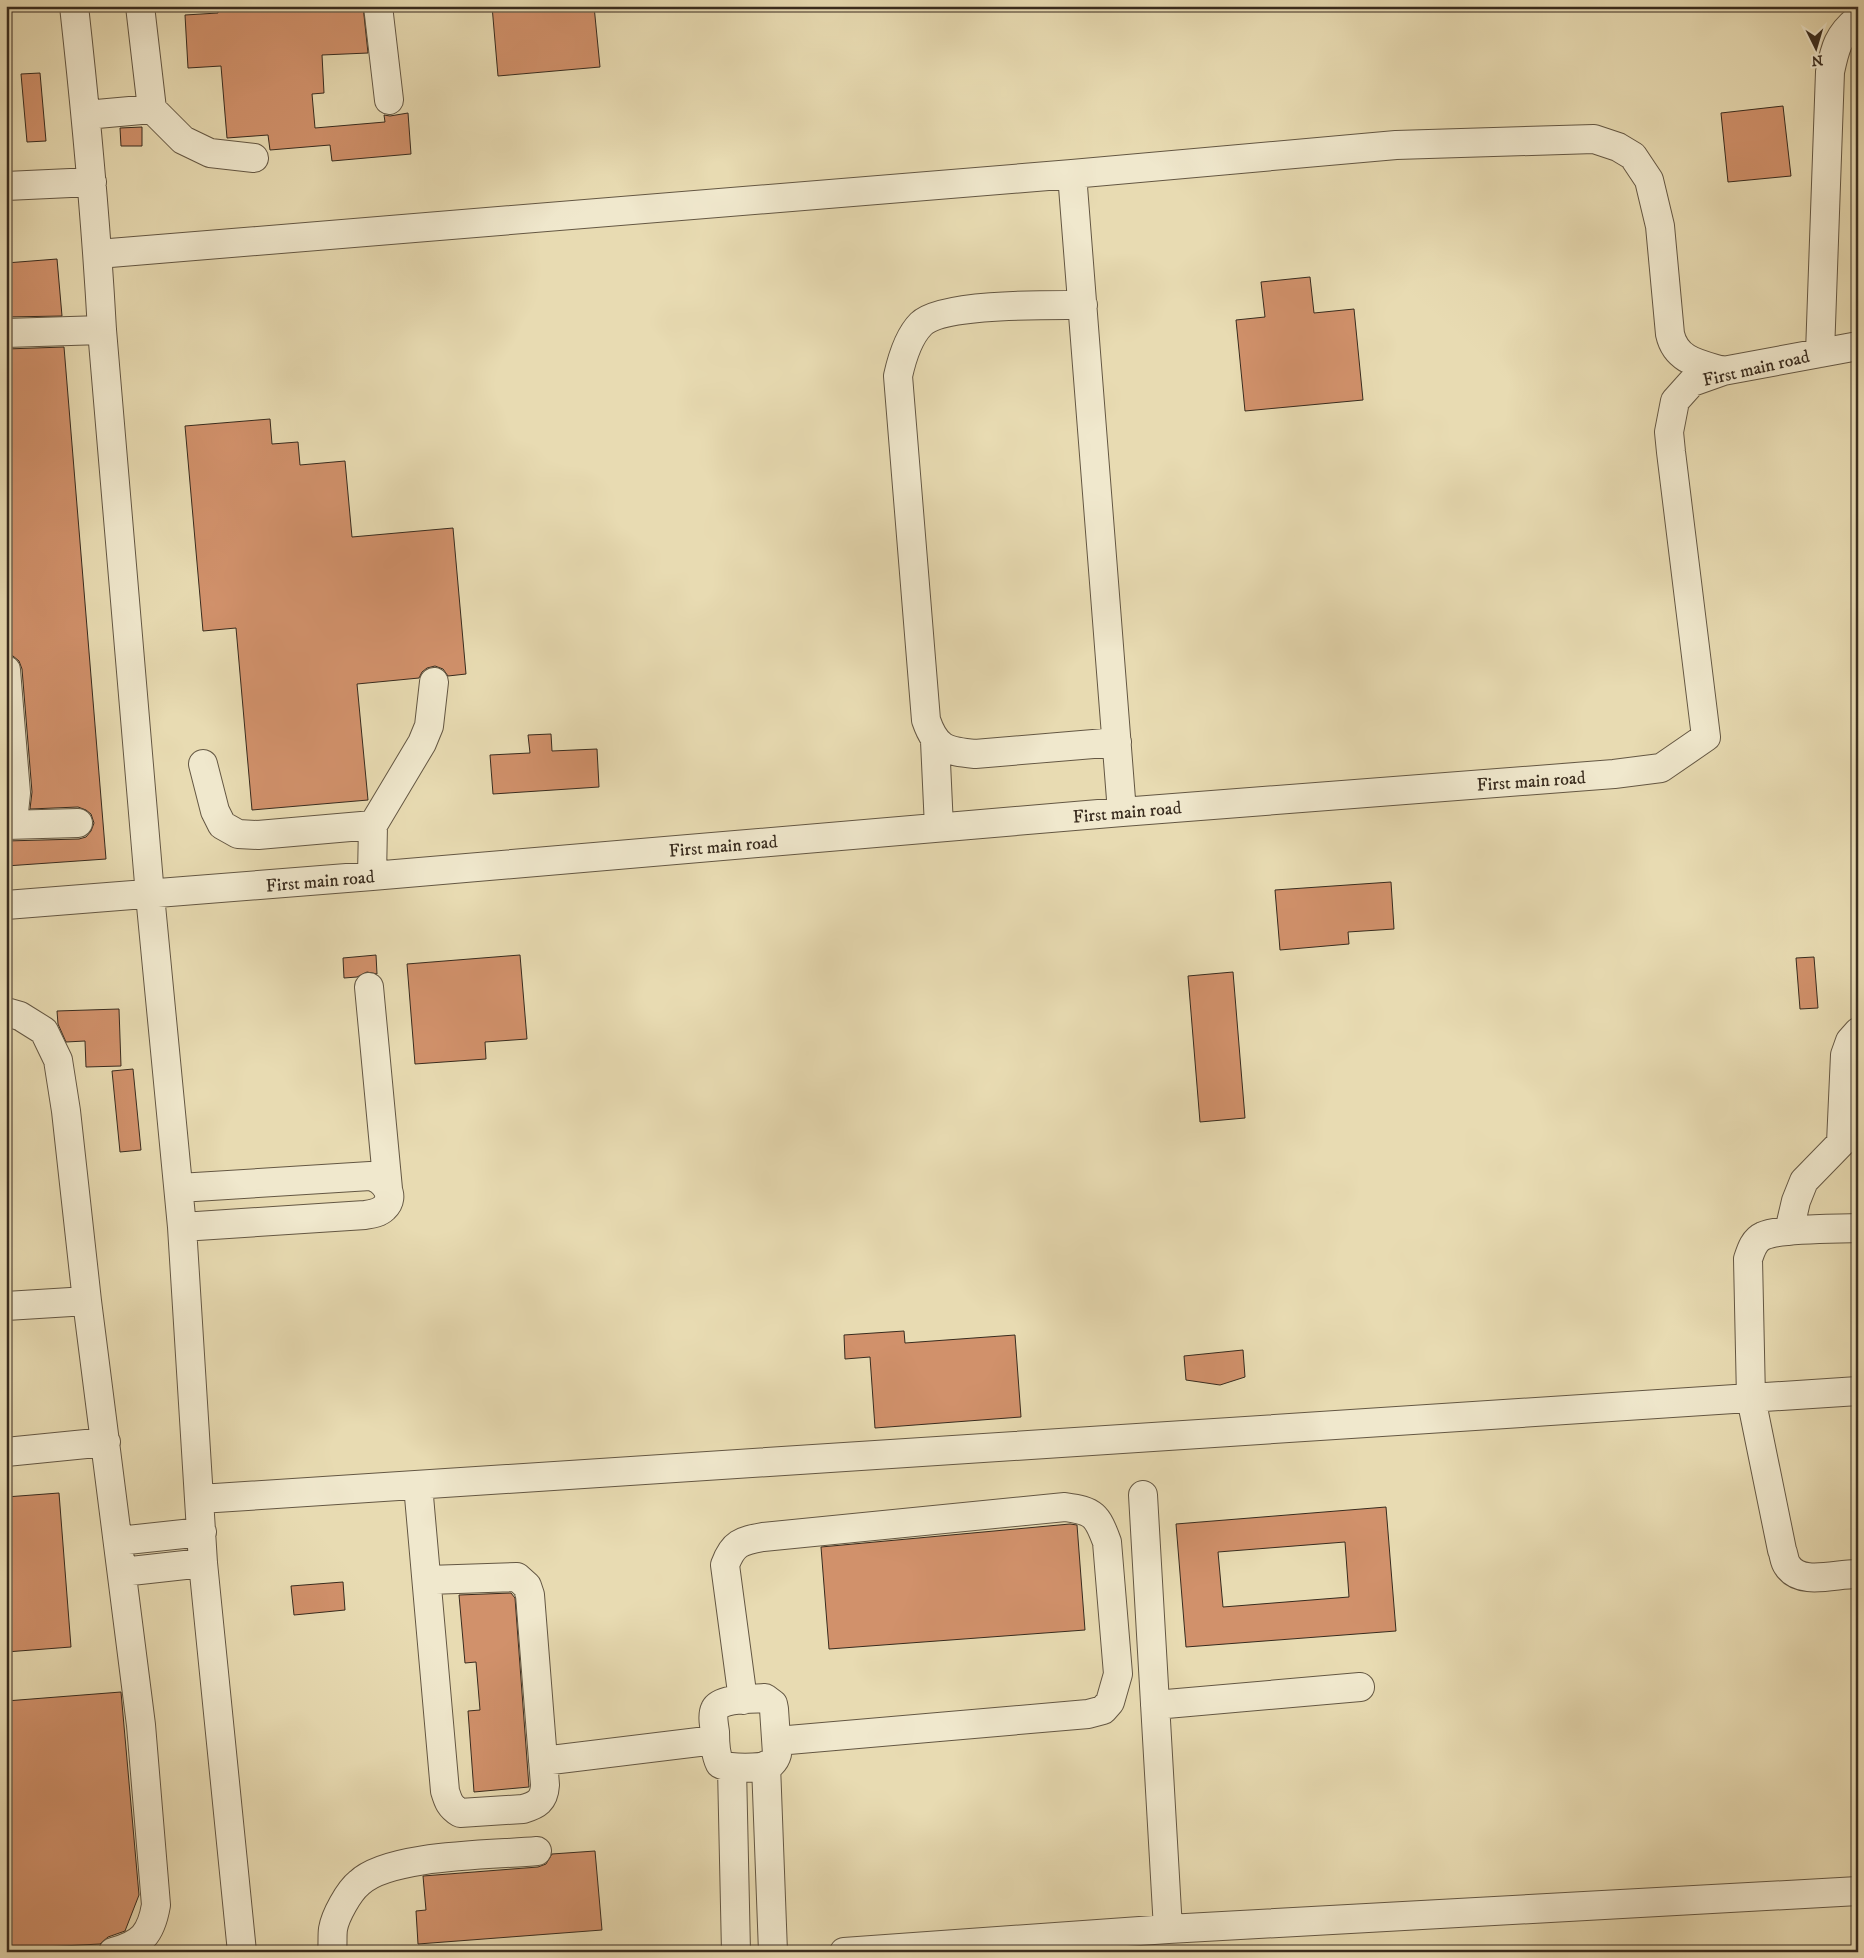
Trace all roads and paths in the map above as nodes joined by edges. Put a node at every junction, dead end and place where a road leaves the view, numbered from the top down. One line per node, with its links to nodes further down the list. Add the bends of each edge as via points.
1 (74, 6): 7 (street)
2 (140, 6): 6 (street)
3 (378, 6): 5 (street)
4 (1858, 19): 17 (street, via 1848,27 1836,46 1830,72)
5 (389, 100)
6 (152, 109): 7 (street); 8 (street, via 183,140 210,153)
7 (86, 115): 10 (street)
8 (254, 158)
9 (1072, 174): 12 (street); 13 (street); 18 (street, via 1396,145 1594,139 1633,156 1649,180 1660,226 1670,334 1675,349 1690,361)
10 (92, 182): 11 (street); 12 (street)
11 (6, 186)
12 (98, 254): 14 (street)
13 (1083, 304): 21 (street, via 995,306 940,316 922,322 903,356 898,376 926,720); 22 (street)
14 (102, 330): 15 (street); 32 (street)
15 (6, 332)
16 (1858, 346): 17 (street, First main road)
17 (1820, 353): 18 (street, First main road)
18 (1723, 371): 24 (street, First main road, via 1692,382 1682,391 1675,401 1669,432 1706,736 1661,768)
19 (6, 670): 25 (street, via 16,793 14,812)
20 (434, 682): 28 (street, via 429,726 422,743)
21 (935, 741): 22 (street, via 959,752 975,754); 29 (street)
22 (1117, 742): 24 (street)
23 (203, 764): 28 (street, via 215,811 222,825 238,834 258,836)
24 (1122, 812): 29 (street, First main road)
25 (6, 821)
26 (78, 823): 27 (street)
27 (6, 825)
28 (373, 825): 30 (street)
29 (939, 828): 30 (street, First main road)
30 (372, 876): 32 (street, First main road)
31 (6, 905): 32 (street, First main road)
32 (153, 916): 36 (street)
33 (369, 987): 37 (street)
34 (6, 1012): 41 (street, via 20,1016 44,1031 58,1060)
35 (1858, 1032): 40 (street, via 1850,1041 1845,1055 1841,1142 1804,1181)
36 (179, 1188): 37 (street, via 370,1176 384,1181); 38 (street)
37 (388, 1189): 38 (street, via 389,1201 384,1208 365,1216)
38 (182, 1227): 49 (street)
39 (1858, 1228): 40 (street)
40 (1789, 1231): 44 (street, via 1762,1236 1748,1258)
41 (87, 1301): 42 (street); 45 (street)
42 (6, 1306)
43 (1858, 1391): 44 (street)
44 (1751, 1398): 47 (street); 54 (street, via 1787,1566 1802,1576 1814,1578)
45 (106, 1442): 46 (street); 51 (street)
46 (6, 1452)
47 (418, 1484): 49 (street); 55 (street)
48 (1142, 1495): 58 (street)
49 (200, 1499): 50 (street)
50 (202, 1532): 51 (street); 52 (street)
51 (118, 1541): 53 (street)
52 (204, 1563): 53 (street); 69 (street)
53 (122, 1572): 68 (street, via 141,1725 156,1905 153,1923 143,1939)
54 (1858, 1574)
55 (428, 1580): 61 (street, via 517,1577 528,1586); 61 (street, via 445,1791 449,1802 460,1812 532,1807 544,1794)
56 (1360, 1687): 58 (street)
57 (743, 1700): 59 (street, via 718,1704 714,1714); 60 (street, via 765,1698 773,1704); 60 (street, via 725,1565 730,1550 743,1540 1065,1507 1086,1510 1100,1522 1107,1542 1118,1674 1110,1702 1103,1710 1088,1714)
58 (1155, 1705): 66 (street)
59 (715, 1740): 61 (street); 63 (street, via 720,1764)
60 (777, 1741): 62 (street, via 775,1759)
61 (543, 1761)
62 (766, 1766): 63 (street); 72 (street)
63 (732, 1768): 71 (street)
64 (537, 1851): 70 (street, via 414,1861 383,1868 359,1882 344,1902 333,1927)
65 (1858, 1891): 66 (street)
66 (1168, 1929): 67 (street)
67 (878, 1950): 73 (street)
68 (113, 1952)
69 (242, 1952)
70 (332, 1952)
71 (736, 1952)
72 (772, 1952)
73 (844, 1952)

